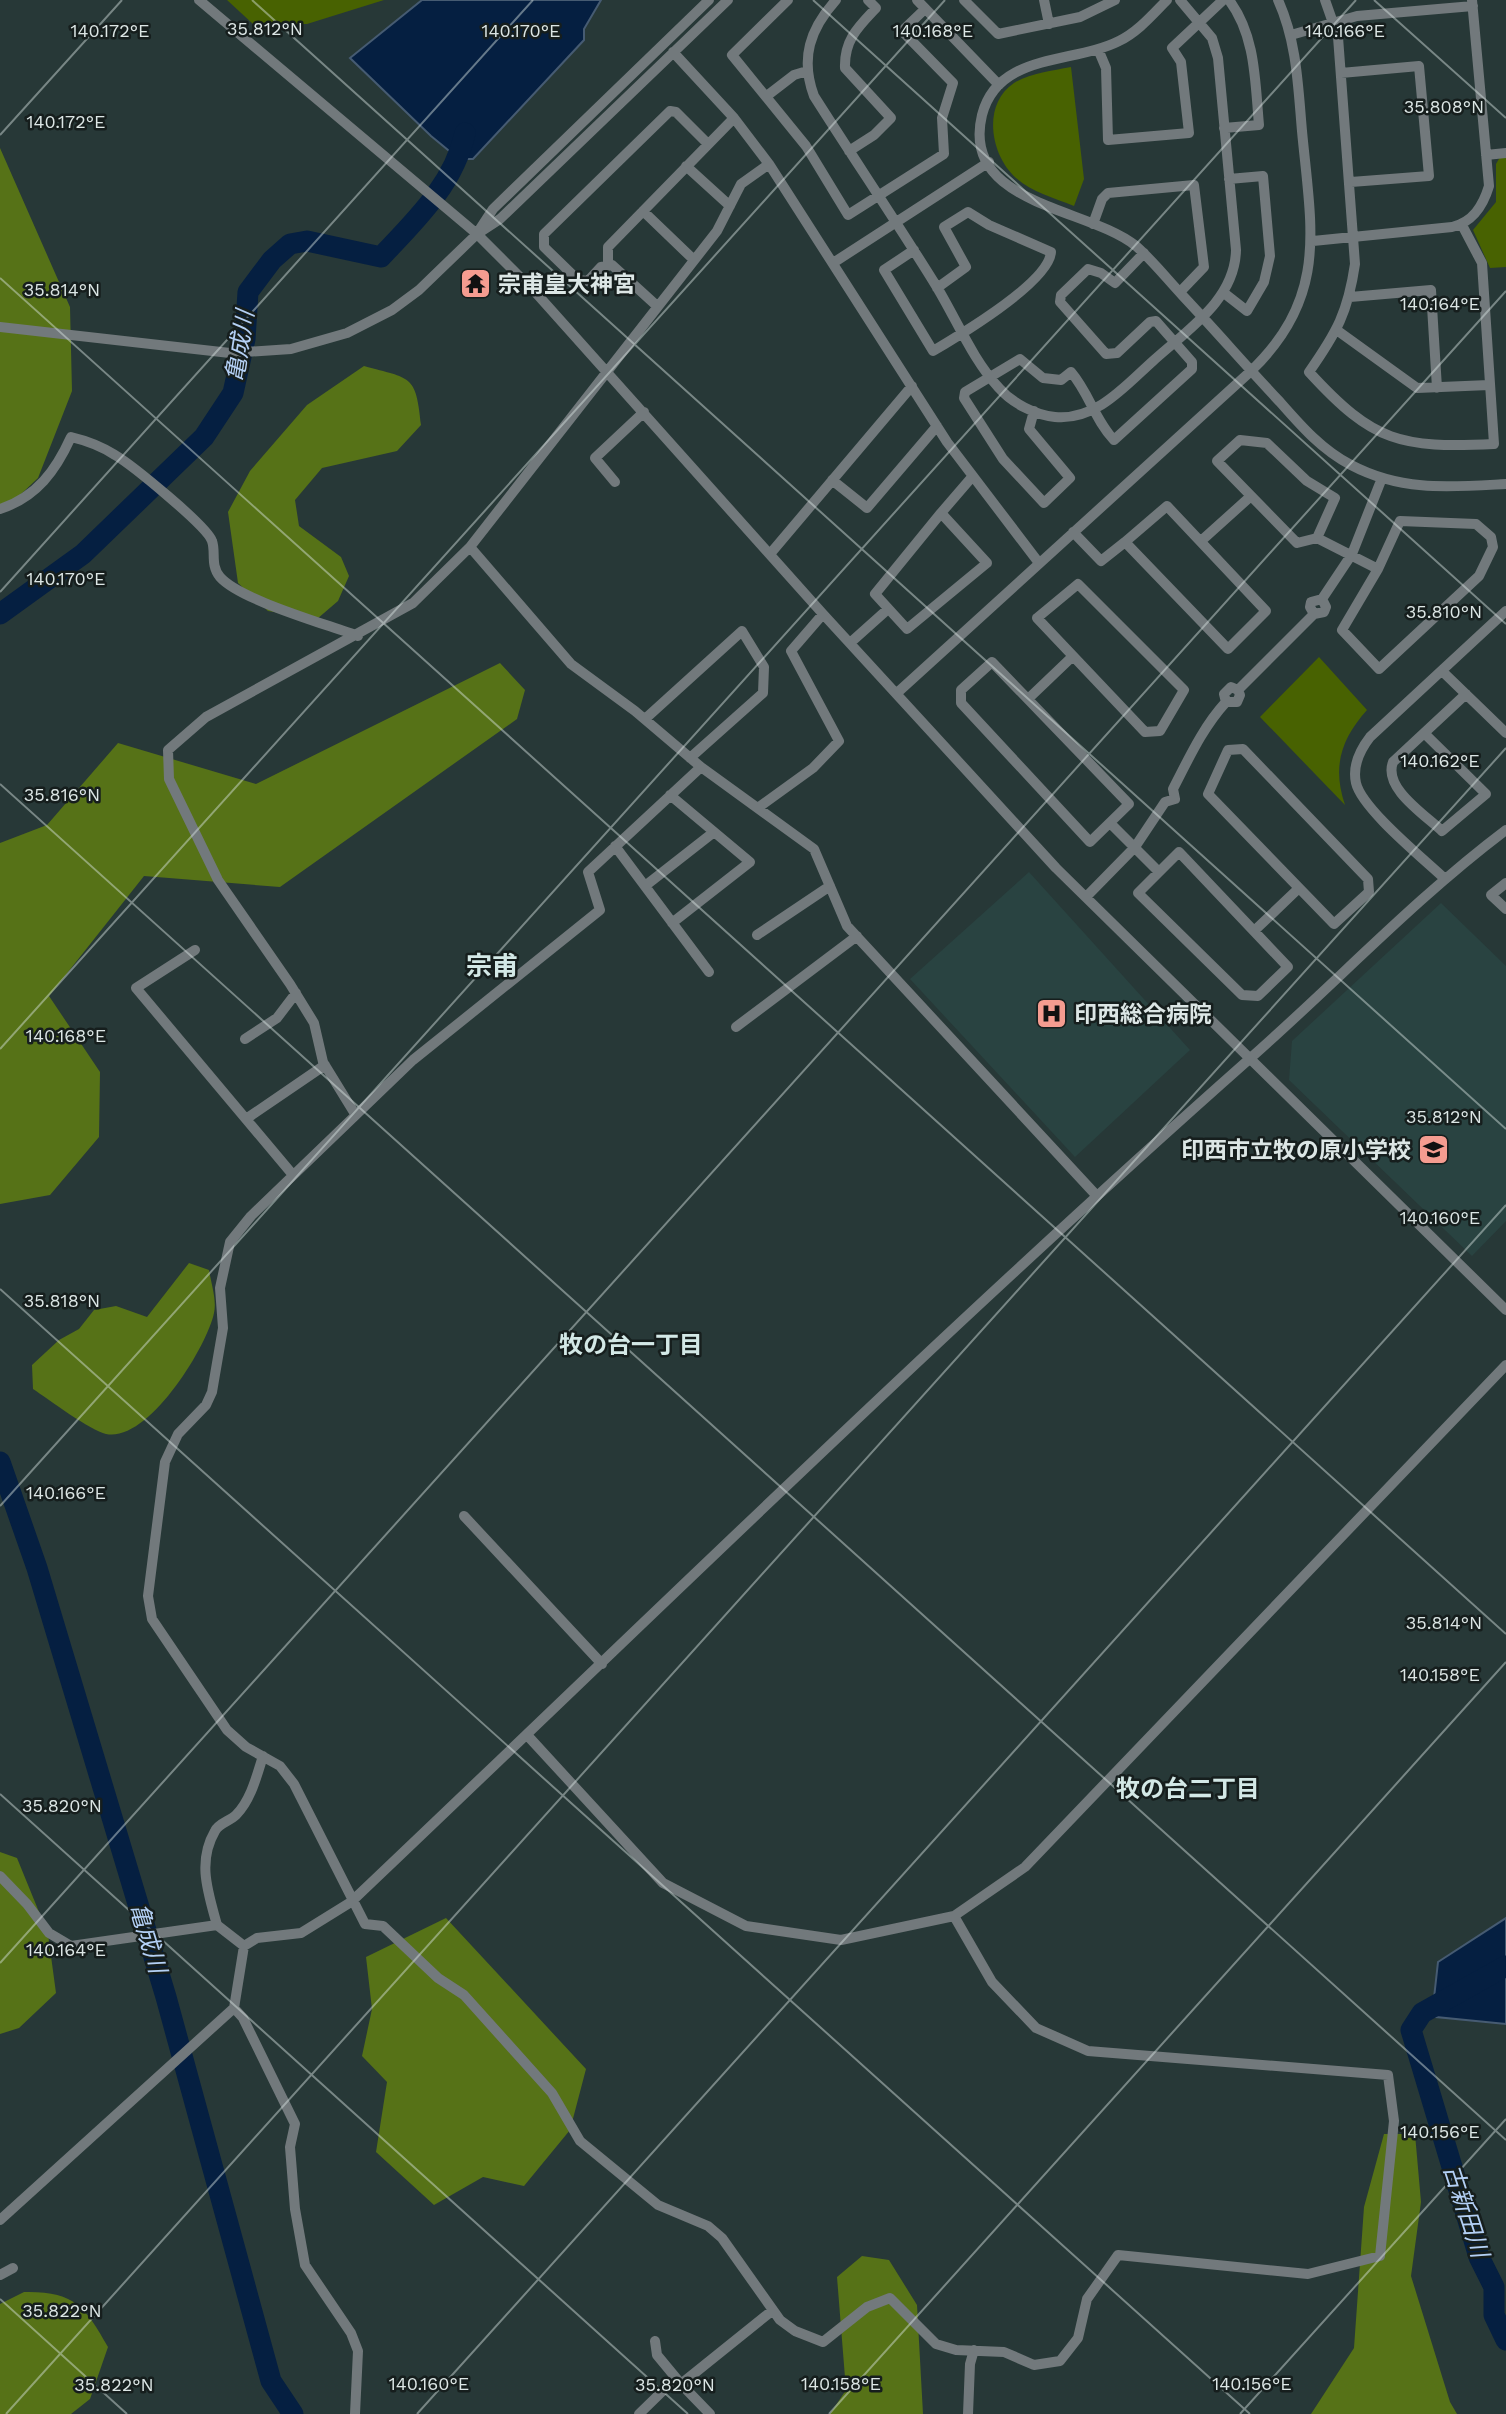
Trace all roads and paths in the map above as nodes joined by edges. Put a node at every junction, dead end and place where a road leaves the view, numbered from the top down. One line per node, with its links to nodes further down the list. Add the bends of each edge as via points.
1 (199, 0): 46 (street)
2 (709, 0): 46 (street, via 493,209)
3 (728, 0): 24 (street)
4 (788, 0): 28 (street, via 732,55)
5 (836, 0): 25 (street, via 815,26)
6 (867, 0): 32 (street, via 876,8 852,33 845,68 891,118)
7 (917, 0): 18 (street)
8 (964, 0): 21 (street, via 998,34)
9 (1044, 0): 21 (street)
10 (1115, 0): 21 (street, via 1093,12)
11 (1167, 0): 23 (street, via 1121,41)
12 (1180, 0): 19 (street)
13 (1223, 0): 19 (street)
14 (1229, 0): 30 (street, via 1251,46 1259,125)
15 (1278, 0): 22 (street)
16 (1325, 0): 20 (street)
17 (1472, 3): 20 (street, via 1357,16); 34 (street)
18 (925, 9): 27 (street); 40 (street, via 902,31 953,83 942,118 944,154)
19 (1200, 21): 23 (street, via 1172,48 1181,62 1189,133 1108,140 1106,68); 30 (street, via 1212,38 1217,58)
20 (1333, 23): 22 (street); 26 (street)
21 (1049, 24)
22 (1291, 35): 48 (street)
23 (1098, 49): 27 (street, via 1025,66)
24 (673, 52): 29 (street); 46 (street, via 500,219)
25 (807, 71): 28 (street); 32 (street, via 814,96)
26 (1341, 73): 39 (street); 39 (street, via 1419,66 1429,176)
27 (999, 85): 35 (street, via 981,122 981,142)
28 (768, 95): 40 (street, via 848,215)
29 (734, 118): 31 (street); 36 (street)
30 (1224, 128): 38 (street)
31 (706, 143): 37 (street); 53 (street, via 676,111 670,111 544,234 544,247 578,280 588,281)
32 (849, 151): 40 (street)
33 (1506, 153): 34 (street)
34 (1486, 155): 45 (street, via 1489,186 1484,202)
35 (989, 163): 43 (street); 44 (street, via 1015,192)
36 (769, 164): 41 (street, via 741,184); 52 (street)
37 (686, 166): 41 (street); 42 (street)
38 (1229, 179): 56 (street, via 1236,263); 56 (street, via 1263,176 1270,256 1264,282 1247,311)
39 (1351, 182): 47 (street)
40 (879, 195): 43 (street)
41 (730, 206): 51 (street)
42 (643, 211): 51 (street); 53 (street, via 608,247)
43 (895, 222): 49 (street); 52 (street)
44 (1093, 224): 50 (street); 55 (street, via 1108,193 1194,185 1203,267)
45 (1462, 225): 47 (street); 67 (street, via 1482,263)
46 (477, 234): 60 (street, via 392,310 347,333 291,349 230,353); 65 (street)
47 (1355, 237): 48 (street); 57 (street)
48 (1313, 241): 64 (street, via 1296,312 1272,351)
49 (914, 250): 54 (street); 62 (street, via 884,270 933,351)
50 (1144, 253): 55 (street); 63 (street, via 1115,283 1088,269 1061,295 1060,302 1106,354 1117,353 1150,322 1156,321)
51 (694, 260): 58 (street)
52 (833, 263): 68 (street)
53 (608, 265): 58 (street)
54 (937, 288): 62 (street); 62 (street, via 966,267 943,227 968,212 1051,252 1043,270 997,311)
55 (1180, 292): 59 (street)
56 (1224, 293): 59 (street)
57 (1350, 297): 61 (street); 69 (street, via 1431,290)
58 (657, 306): 65 (street)
59 (1202, 316): 63 (street); 64 (street)
60 (0, 327)
61 (1338, 331): 67 (street, via 1309,372 1337,402 1382,435 1432,446 1494,444); 69 (street, via 1408,383)
62 (963, 333): 66 (street)
63 (1174, 342): 70 (street, via 1104,405); 70 (street, via 1192,362 1192,369 1114,440)
64 (1251, 371): 75 (street, via 1320,443 1348,463); 82 (street)
65 (608, 372): 72 (street); 86 (street)
66 (990, 377): 70 (street, via 1020,359 1043,378 1061,380 1071,372); 71 (street, via 1009,397); 71 (street, via 965,392 964,398 1003,459 1044,503 1070,478 1028,429)
67 (1489, 385): 69 (street)
68 (912, 386): 73 (street); 76 (street)
69 (1437, 388)
70 (1093, 409): 71 (street, via 1055,417)
71 (1034, 411)
72 (644, 412): 77 (street, via 595,457); 87 (street)
73 (937, 426): 74 (street); 76 (street, via 867,508)
74 (972, 477): 81 (street); 89 (street)
75 (1382, 478): 78 (street, via 1431,488); 88 (street)
76 (832, 480): 87 (street)
77 (615, 482)
78 (1506, 484)
79 (1251, 496): 83 (street, via 1297,543); 83 (street, via 1217,461 1240,440 1267,443 1307,481 1335,498); 84 (street)
80 (0, 509): 94 (street, via 45,482 71,437 92,442 118,457 200,525 212,541 211,558 219,576 265,602)
81 (941, 513): 91 (street, via 875,594); 91 (street, via 987,563 907,629)
82 (1073, 532): 85 (street, via 1101,562); 89 (street)
83 (1317, 538): 88 (street)
84 (1201, 541): 85 (street, via 1167,506); 85 (street, via 1266,611 1228,649)
85 (1125, 542)
86 (470, 547): 94 (street, via 413,603); 101 (street, via 571,664)
87 (769, 554): 93 (street)
88 (1352, 554): 90 (street); 112 (street, via 1322,599 1311,602 1314,614 1238,690 1226,690 1227,702 1210,720 1173,789 1162,792 1165,802)
89 (1039, 563): 98 (street)
90 (1378, 569): 90 (street, via 1400,521 1476,524 1491,537 1490,557 1479,576 1379,669 1342,630)
91 (888, 609): 95 (street)
92 (1506, 611): 97 (street)
93 (823, 614): 95 (street); 107 (street, via 791,651 839,741 813,768)
94 (358, 636): 127 (street, via 206,717 168,750 169,779 218,880)
95 (850, 643): 98 (street)
96 (1073, 656): 96 (street, via 1037,618 1078,584 1184,690 1160,731 1145,732); 100 (street)
97 (1443, 672): 99 (street); 114 (street, via 1370,737 1362,748 1356,783 1369,807)
98 (898, 693): 119 (street)
99 (1466, 694): 102 (street); 103 (street)
100 (1028, 699): 108 (street, via 1129,804); 108 (street, via 992,662 961,690 961,703 1090,842)
101 (645, 719): 104 (street); 104 (street, via 742,631 764,667 763,693)
102 (1424, 733): 102 (street, via 1393,762 1390,777 1442,831 1486,794)
103 (1506, 733)
104 (690, 758): 105 (street)
105 (701, 766): 106 (street); 107 (street)
106 (670, 795): 110 (street); 111 (street)
107 (759, 807): 117 (street, via 814,849)
108 (1110, 822): 112 (street)
109 (1506, 830): 114 (street)
110 (714, 832): 116 (street); 121 (street, via 750,862)
111 (615, 846): 116 (street); 132 (street, via 587,872 600,909 413,1060)
112 (1135, 847): 113 (street); 119 (street)
113 (1159, 872): 122 (street, via 1179,852); 122 (street, via 1138,893 1242,995 1258,996 1288,967)
114 (1445, 879): 130 (street)
115 (1506, 883): 120 (street, via 1491,895)
116 (645, 886): 121 (street)
117 (830, 886): 123 (street); 124 (street)
118 (1299, 888): 118 (street, via 1208,794 1228,750 1243,749 1368,879 1369,892 1334,924); 122 (street)
119 (1086, 897): 130 (street)
120 (1506, 909)
121 (673, 923): 126 (street)
122 (1254, 931)
123 (757, 935)
124 (857, 936): 128 (street); 135 (street)
125 (195, 950): 133 (street, via 136,988)
126 (709, 972)
127 (296, 993): 129 (street, via 277,1018); 131 (street, via 314,1024)
128 (736, 1027)
129 (245, 1039)
130 (1251, 1058): 135 (street); 136 (street)
131 (325, 1065): 132 (street); 133 (street)
132 (355, 1114): 134 (street)
133 (246, 1119): 134 (street)
134 (293, 1175): 141 (street, via 230,1242 220,1288 223,1328 212,1392 206,1405 178,1434 165,1462 148,1596 152,1619 227,1730)
135 (1096, 1195): 139 (street)
136 (1506, 1310)
137 (1506, 1365): 144 (street, via 1025,1867)
138 (464, 1516): 139 (street)
139 (602, 1664): 140 (street)
140 (527, 1735): 143 (street); 144 (street, via 663,1883 746,1926 841,1940)
141 (263, 1756): 143 (street, via 280,1766 294,1784); 145 (street, via 255,1784 237,1814 216,1828 205,1855 205,1880)
142 (0, 1876): 145 (street, via 49,1933 71,1946)
143 (351, 1902): 146 (street, via 301,1933 257,1938); 151 (street, via 365,1924 383,1926 438,1978 464,1995 552,2093 580,2141 657,2205 694,2219 722,2238)
144 (954, 1916): 153 (street, via 992,1982 1036,2028 1088,2051 1388,2075 1394,2121 1380,2256 1308,2274 1118,2255 1087,2298 1078,2338 1060,2361 1034,2365 1004,2352)
145 (217, 1925): 146 (street)
146 (244, 1946): 147 (street)
147 (234, 2008): 148 (street); 155 (street, via 295,2124 291,2159 305,2265 358,2351)
148 (0, 2220)
149 (13, 2268): 150 (street)
150 (0, 2276)
151 (773, 2310): 153 (street, via 795,2331 823,2343 867,2307 890,2298 936,2344); 154 (street)
152 (655, 2341): 154 (street, via 657,2355)
153 (974, 2350): 158 (street)
154 (679, 2381): 156 (street); 157 (street)
155 (355, 2414)
156 (639, 2414)
157 (710, 2414)
158 (968, 2414)

